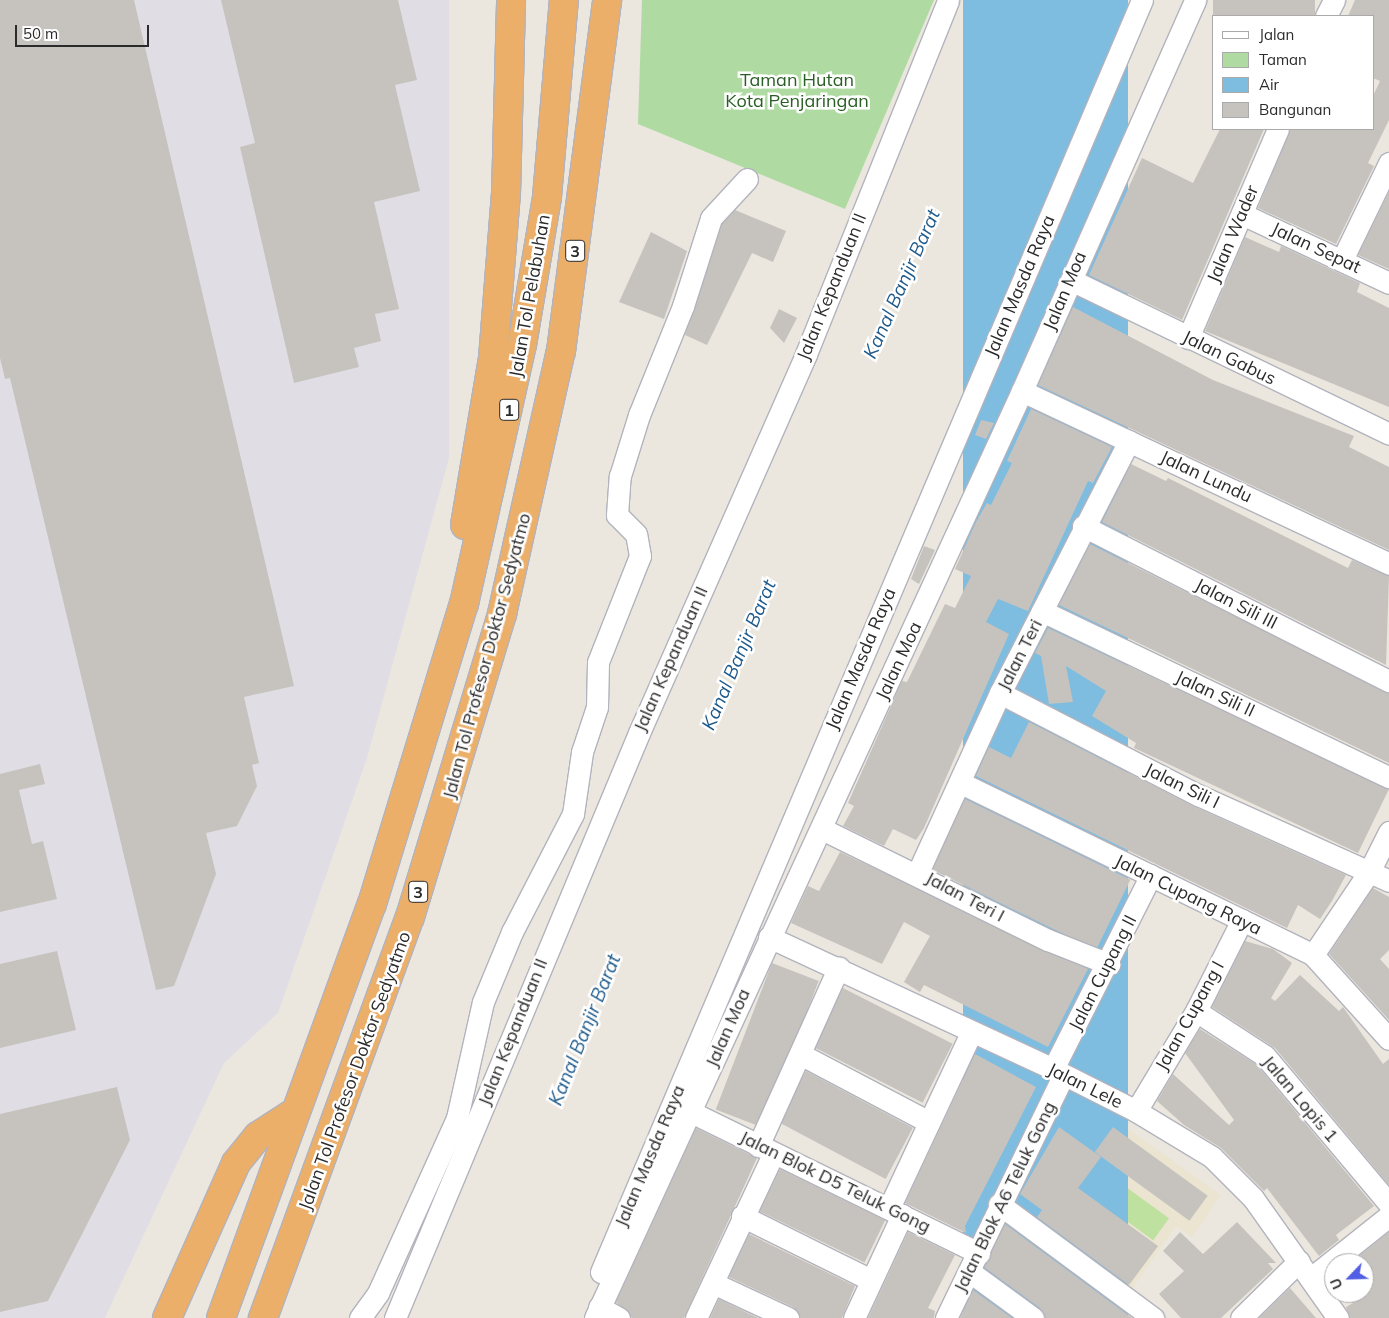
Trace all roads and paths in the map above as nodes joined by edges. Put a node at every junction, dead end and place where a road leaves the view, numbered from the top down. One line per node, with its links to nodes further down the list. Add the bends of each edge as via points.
1 (512, 0): 23 (highway, via 506,194 493,358 462,541 447,600)
2 (564, 0): 23 (highway, Jalan Tol Pelabuhan / 1, via 552,141 522,344 464,604)
3 (607, 0): 62 (highway, Jalan Tol Profesor Doktor Sedyatmo / 3, via 605,44 561,352 502,614 410,917)
4 (948, 0): 64 (street, Jalan Kepanduan II, via 806,354 631,750)
5 (1142, 0): 65 (street, Jalan Masda Raya)
6 (1195, 0): 14 (street, Jalan Moa)
7 (1334, 0): 8 (street)
8 (1326, 15)
9 (1278, 130): 12 (street, Jalan Wader)
10 (1389, 163): 13 (street)
11 (747, 179): 63 (street, Jalan Kepanduan II, via 711,218 683,306 639,415 620,476 618,515 636,534 640,556 598,662 597,707 582,752 573,814 512,932 483,1002 457,1118 382,1285)
12 (1242, 214): 13 (street, Jalan Sepat); 16 (street, Jalan Wader)
13 (1342, 260): 15 (street, Jalan Sepat)
14 (1070, 280): 16 (street, Jalan Gabus); 17 (street, Jalan Moa)
15 (1389, 284)
16 (1188, 338): 18 (street, Jalan Gabus)
17 (1022, 391): 19 (street, Jalan Lundu); 28 (street, Jalan Moa)
18 (1389, 434)
19 (1129, 441): 20 (street, Jalan Teri); 21 (street, Jalan Lundu)
20 (1083, 526): 22 (street, Jalan Teri); 24 (street, Jalan Sili III)
21 (1389, 564)
22 (1042, 611): 25 (street, Jalan Teri); 26 (street, Jalan Sili II)
23 (441, 674): 46 (highway, via 372,904)
24 (1389, 682)
25 (1000, 693): 27 (street, Jalan Teri); 31 (street, Jalan Sili I, via 1198,795)
26 (1389, 777)
27 (961, 783): 30 (street, Jalan Teri); 32 (street, Jalan Cupang Raya)
28 (822, 829): 30 (street, Jalan Teri I); 35 (street, Jalan Moa)
29 (1389, 832): 31 (street)
30 (918, 872): 37 (street, Jalan Teri I, via 1048,940)
31 (1369, 872): 33 (street, Jalan Sili I); 36 (street)
32 (1151, 875): 34 (street, Jalan Cupang Raya); 37 (street, Jalan Cupang II)
33 (1389, 881)
34 (1242, 920): 36 (street, Jalan Cupang Raya); 39 (street, Jalan Cupang I)
35 (769, 937): 38 (street, Jalan Lele); 45 (street, Jalan Moa)
36 (1313, 955): 41 (street, Jalan Cupang Raya)
37 (1109, 964): 43 (street, Jalan Cupang II)
38 (839, 967): 40 (street, Jalan Lele); 42 (street)
39 (1196, 1011): 44 (street, Jalan Cupang I); 50 (street, Jalan Lopis 1, via 1265,1056)
40 (971, 1033): 43 (street, Jalan Lele); 47 (street)
41 (1389, 1039)
42 (800, 1054): 47 (street); 48 (street)
43 (1058, 1073): 44 (street, Jalan Lele); 49 (street, Jalan Blok A6 Teluk Gong)
44 (1136, 1111): 55 (street, Jalan Lele, via 1212,1157 1253,1198)
45 (691, 1112): 48 (street, Jalan Blok D5 Teluk Gong); 59 (street, Jalan Moa)
46 (292, 1114): 60 (highway, via 258,1136 236,1163); 61 (highway, via 262,1215)
47 (929, 1122): 51 (street)
48 (766, 1150): 51 (street, Jalan Blok D5 Teluk Gong); 52 (street)
49 (999, 1204): 54 (street, Jalan Blok A6 Teluk Gong); 72 (street)
50 (1389, 1204)
51 (896, 1211): 54 (street, Jalan Blok D5 Teluk Gong); 57 (street)
52 (742, 1216): 57 (street); 58 (street)
53 (1389, 1216): 55 (street)
54 (979, 1253): 56 (street, Jalan Blok A6 Teluk Gong)
55 (1305, 1269): 73 (street); 74 (street, Jalan Lele)
56 (970, 1272): 70 (street, Jalan Blok A6 Teluk Gong); 71 (street)
57 (870, 1280): 69 (street)
58 (713, 1283): 67 (street); 68 (street)
59 (597, 1313): 66 (street)
60 (167, 1318)
61 (221, 1318)
62 (263, 1318)
63 (360, 1318)
64 (395, 1318)
65 (581, 1318)
66 (619, 1318)
67 (696, 1318)
68 (788, 1318)
69 (854, 1318)
70 (946, 1318)
71 (1033, 1318)
72 (1153, 1318)
73 (1241, 1318)
74 (1338, 1318)

